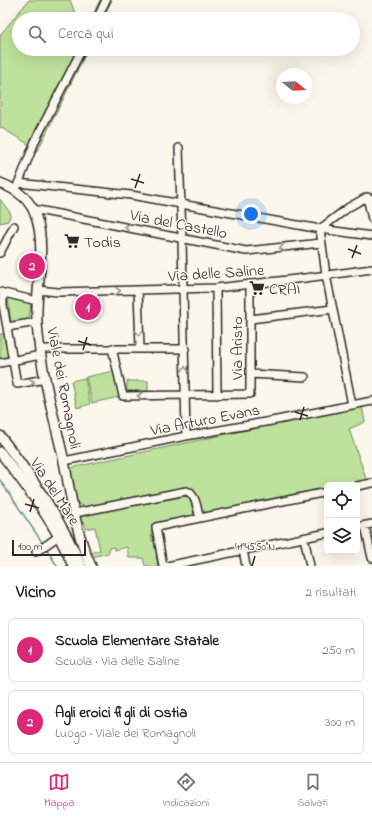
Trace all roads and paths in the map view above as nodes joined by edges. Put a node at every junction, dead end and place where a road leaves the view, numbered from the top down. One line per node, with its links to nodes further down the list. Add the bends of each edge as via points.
1 (106, 0): 2 (street)
2 (100, 12)
3 (78, 56): 6 (street, via 36,139)
4 (179, 148): 8 (street)
5 (0, 183): 6 (main road, Viale dei Romagnoli)
6 (17, 187): 8 (street, via 131,195); 9 (main road, Viale dei Romagnoli)
7 (369, 198): 10 (street); 12 (street, via 349,208)
8 (182, 204): 12 (street); 14 (street)
9 (33, 209): 14 (street, Via del Castello, one-way to 9); 22 (main road, Viale dei Romagnoli, via 40,234)
10 (372, 219)
11 (14, 226): 16 (street)
12 (320, 229): 13 (street); 15 (street)
13 (372, 236)
14 (182, 238): 15 (street, Via del Castello, one-way to 14, via 246,251); 21 (street)
15 (321, 243): 18 (street)
16 (0, 253)
17 (372, 269): 18 (street, Via delle Saline)
18 (326, 275): 19 (street, Via delle Saline); 26 (street)
19 (250, 284): 20 (street, Via delle Saline); 27 (street, Via Aristo)
20 (216, 288): 21 (street, Via delle Saline); 39 (street)
21 (184, 289): 23 (street, Via delle Saline); 32 (street)
22 (38, 290): 23 (street, Via delle Saline, one-way to 23); 25 (main road, Viale dei Romagnoli)
23 (138, 290): 31 (street, one-way to 31)
24 (2, 292): 25 (street); 29 (street)
25 (37, 301): 28 (main road, Viale dei Romagnoli)
26 (333, 308): 27 (street); 42 (street)
27 (250, 319): 36 (street, Via Aristo)
28 (37, 322): 29 (street); 33 (main road, Viale dei Romagnoli)
29 (7, 327): 34 (street)
30 (112, 348): 31 (street); 33 (street); 40 (street, Via Aristo, one-way to 30, via 123,396)
31 (140, 348): 32 (street)
32 (185, 349): 40 (street, one-way to 32)
33 (40, 352): 34 (street); 38 (main road, Viale dei Romagnoli)
34 (13, 361): 35 (street); 38 (street, one-way to 38, via 17,384)
35 (0, 363)
36 (250, 374): 37 (street); 39 (street, Via Aristo, via 250,394)
37 (305, 377)
38 (46, 379): 46 (main road, Viale dei Romagnoli)
39 (218, 395): 40 (street, Via Aristo)
40 (185, 396): 44 (street)
41 (372, 401): 42 (street, Via Arturo Evans)
42 (352, 405): 44 (street, Via Arturo Evans)
43 (0, 436): 62 (main road, Via del Mare, via 46,500)
44 (186, 436): 46 (street, Via Arturo Evans)
45 (0, 452): 56 (main road)
46 (64, 461): 50 (main road, Viale dei Romagnoli)
47 (372, 483): 48 (street)
48 (360, 485)
49 (324, 493): 51 (street)
50 (75, 513): 51 (street, via 186,491 193,495); 63 (main road, Viale dei Romagnoli, via 81,542)
51 (200, 518): 64 (street, via 156,527)
52 (372, 524): 53 (street)
53 (360, 527)
54 (366, 530): 60 (street)
55 (324, 534): 65 (street)
56 (59, 536): 58 (street); 61 (main road)
57 (305, 542): 67 (street)
58 (38, 550)
59 (244, 555): 66 (street)
60 (372, 558)
61 (73, 566)
62 (82, 566)
63 (90, 566)
64 (163, 566)
65 (167, 566)
66 (246, 566)
67 (310, 566)

